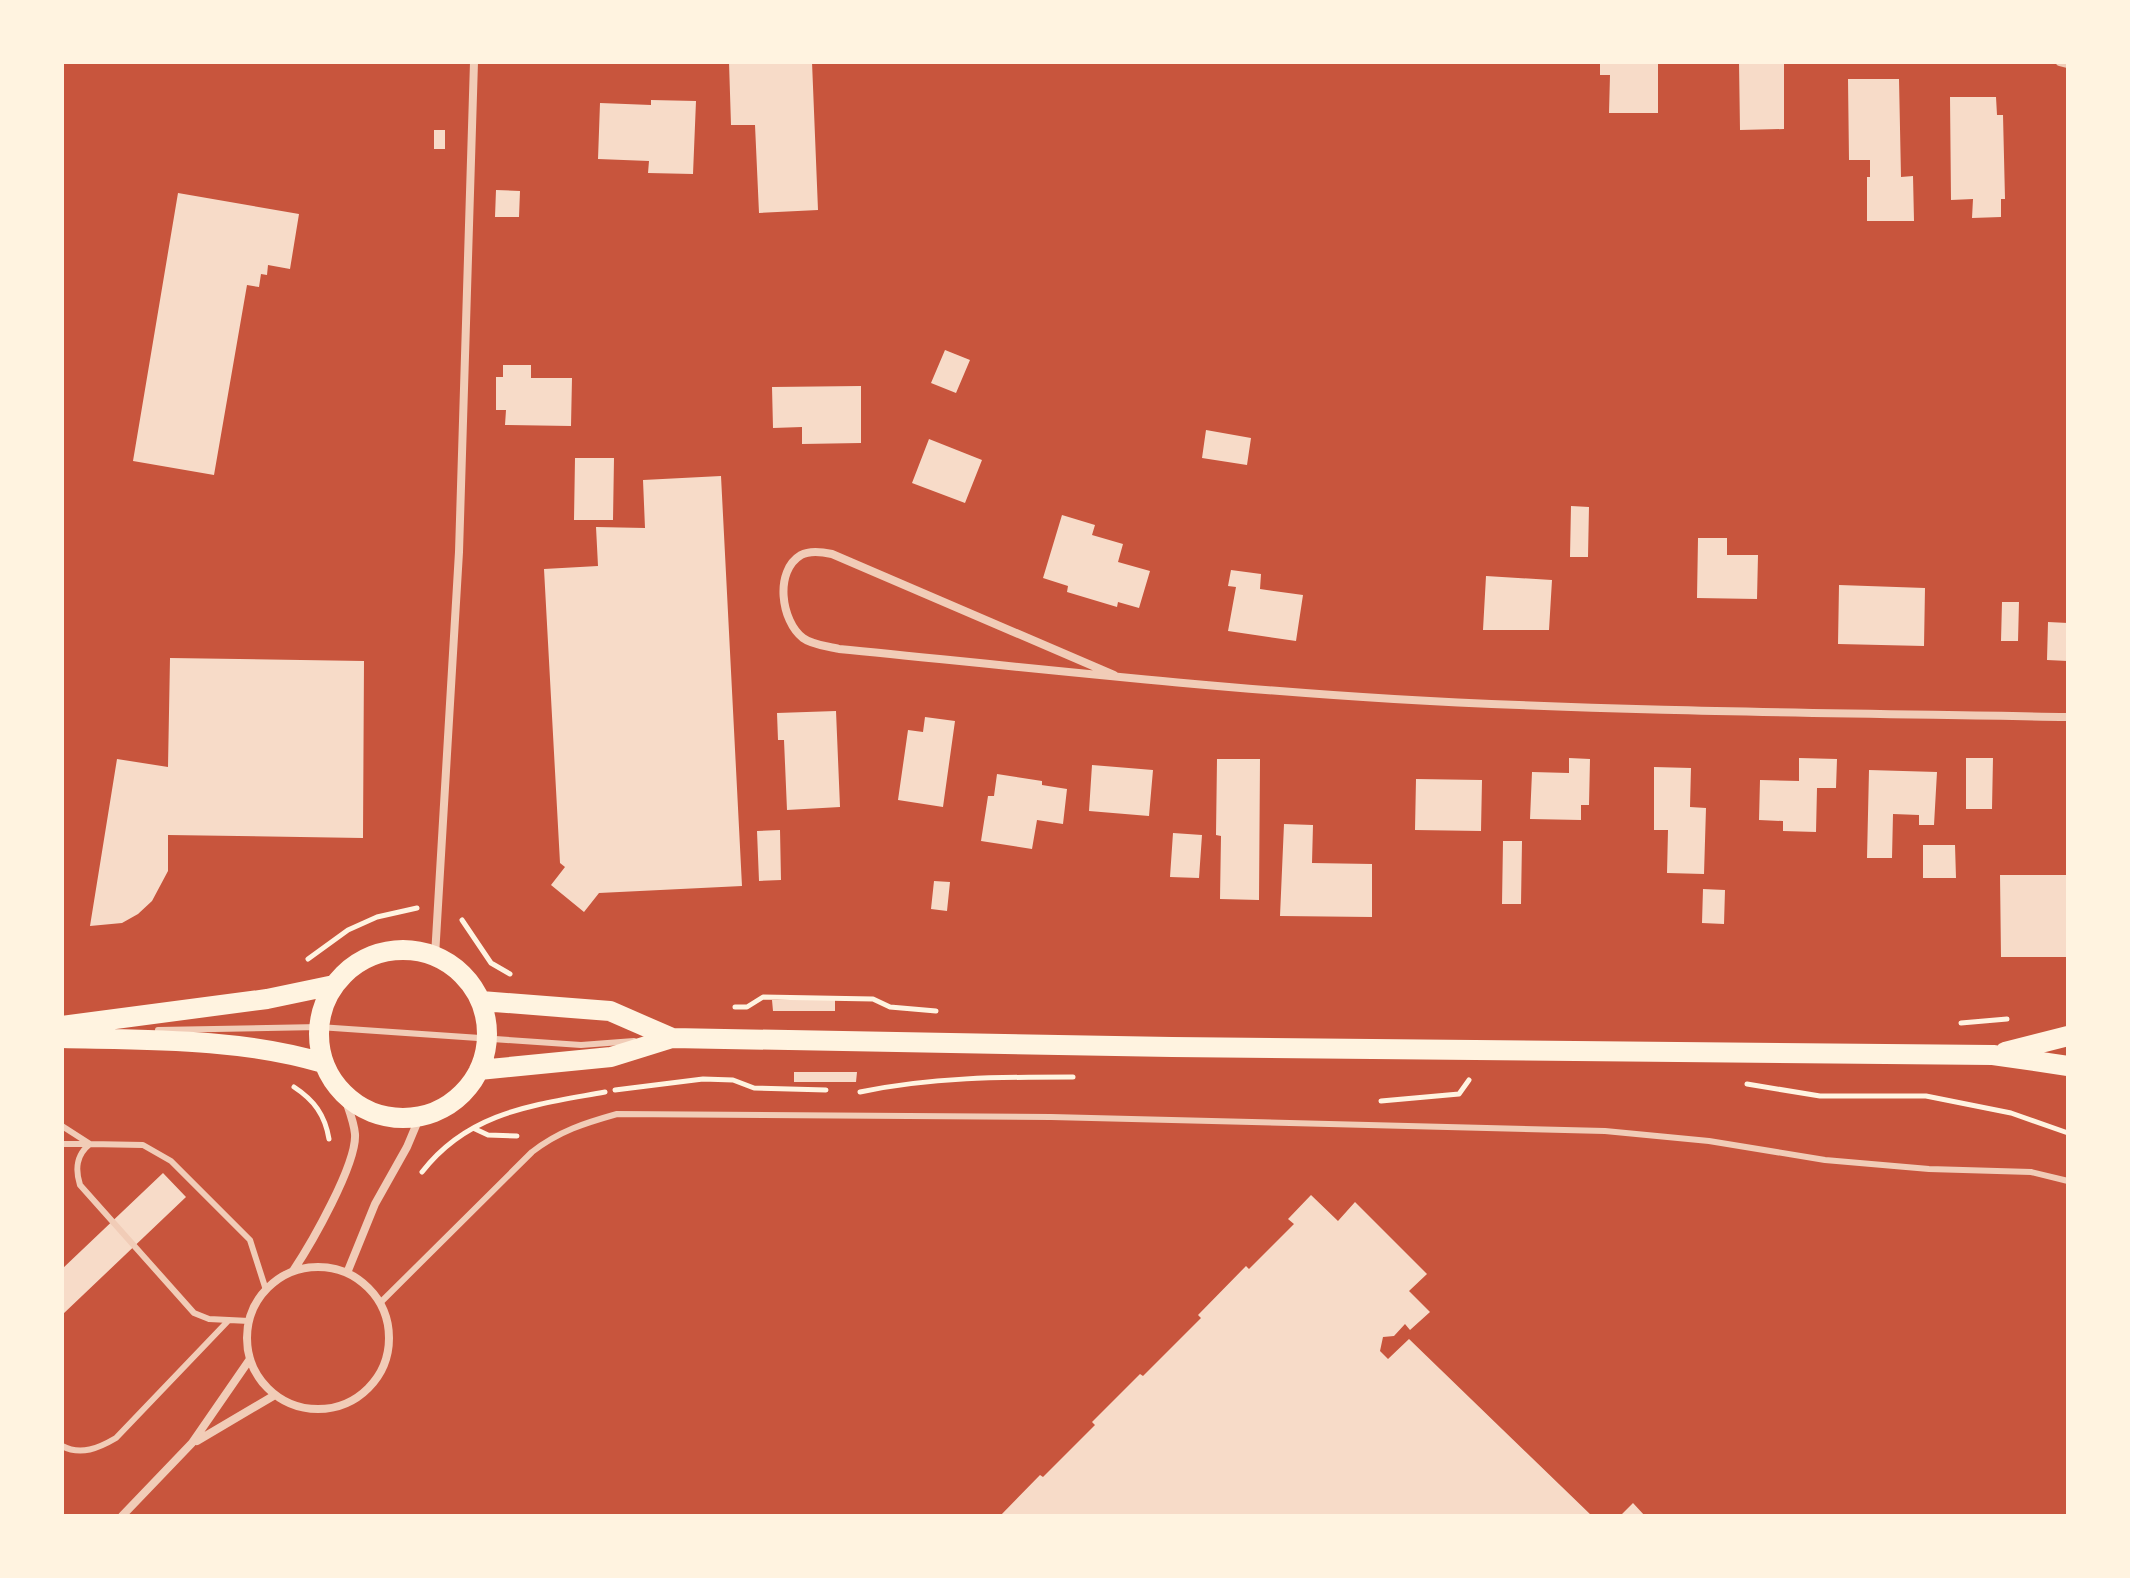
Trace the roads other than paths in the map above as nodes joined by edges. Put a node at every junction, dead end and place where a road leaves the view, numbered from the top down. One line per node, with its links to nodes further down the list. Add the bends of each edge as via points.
1 (474, 62): 6 (street, via 459,552)
2 (2060, 62): 3 (street)
3 (2068, 64)
4 (1114, 675): 4 (street, via 832,554 802,554 789,568 786,616 805,641 839,649); 5 (street, via 1391,699 1607,710)
5 (2068, 717)
6 (435, 956): 7 (main road, via 408,949 380,952 354,965); 8 (main road, via 454,966)
7 (334, 985): 9 (main road); 10 (main road)
8 (481, 1001): 13 (main road, via 610,1011); 14 (main road)
9 (62, 1026)
10 (319, 1027): 11 (lane); 14 (lane); 16 (main road)
11 (62, 1036): 16 (main road, via 193,1042)
12 (2068, 1036): 15 (main road)
13 (672, 1038): 14 (lane, via 581,1045); 15 (main road); 18 (main road, via 611,1057)
14 (487, 1040): 18 (main road)
15 (1993, 1055): 17 (main road)
16 (323, 1063): 19 (main road)
17 (2068, 1066)
18 (479, 1070): 20 (main road, via 451,1103)
19 (343, 1092): 20 (main road, via 384,1116); 25 (street, via 355,1133 351,1162)
20 (420, 1116): 26 (street)
21 (62, 1126): 23 (lane)
22 (62, 1144): 23 (lane)
23 (90, 1144): 27 (lane, via 143,1145 171,1161 250,1240); 29 (lane, via 77,1163 80,1185 194,1313)
24 (2068, 1181): 28 (lane, via 2031,1172 1825,1160 1605,1131 1051,1117 617,1114 574,1126 532,1152)
25 (293, 1271): 26 (street, via 320,1267); 27 (street)
26 (347, 1273): 28 (street)
27 (266, 1290): 30 (street)
28 (380, 1303): 32 (street, via 388,1322 385,1364 360,1397 317,1410)
29 (228, 1321): 30 (lane); 34 (lane, via 116,1438 98,1449)
30 (249, 1321): 31 (street)
31 (250, 1359): 32 (street, via 259,1379); 33 (street)
32 (275, 1395): 33 (street)
33 (192, 1443): 35 (street)
34 (63, 1448)
35 (122, 1516)

